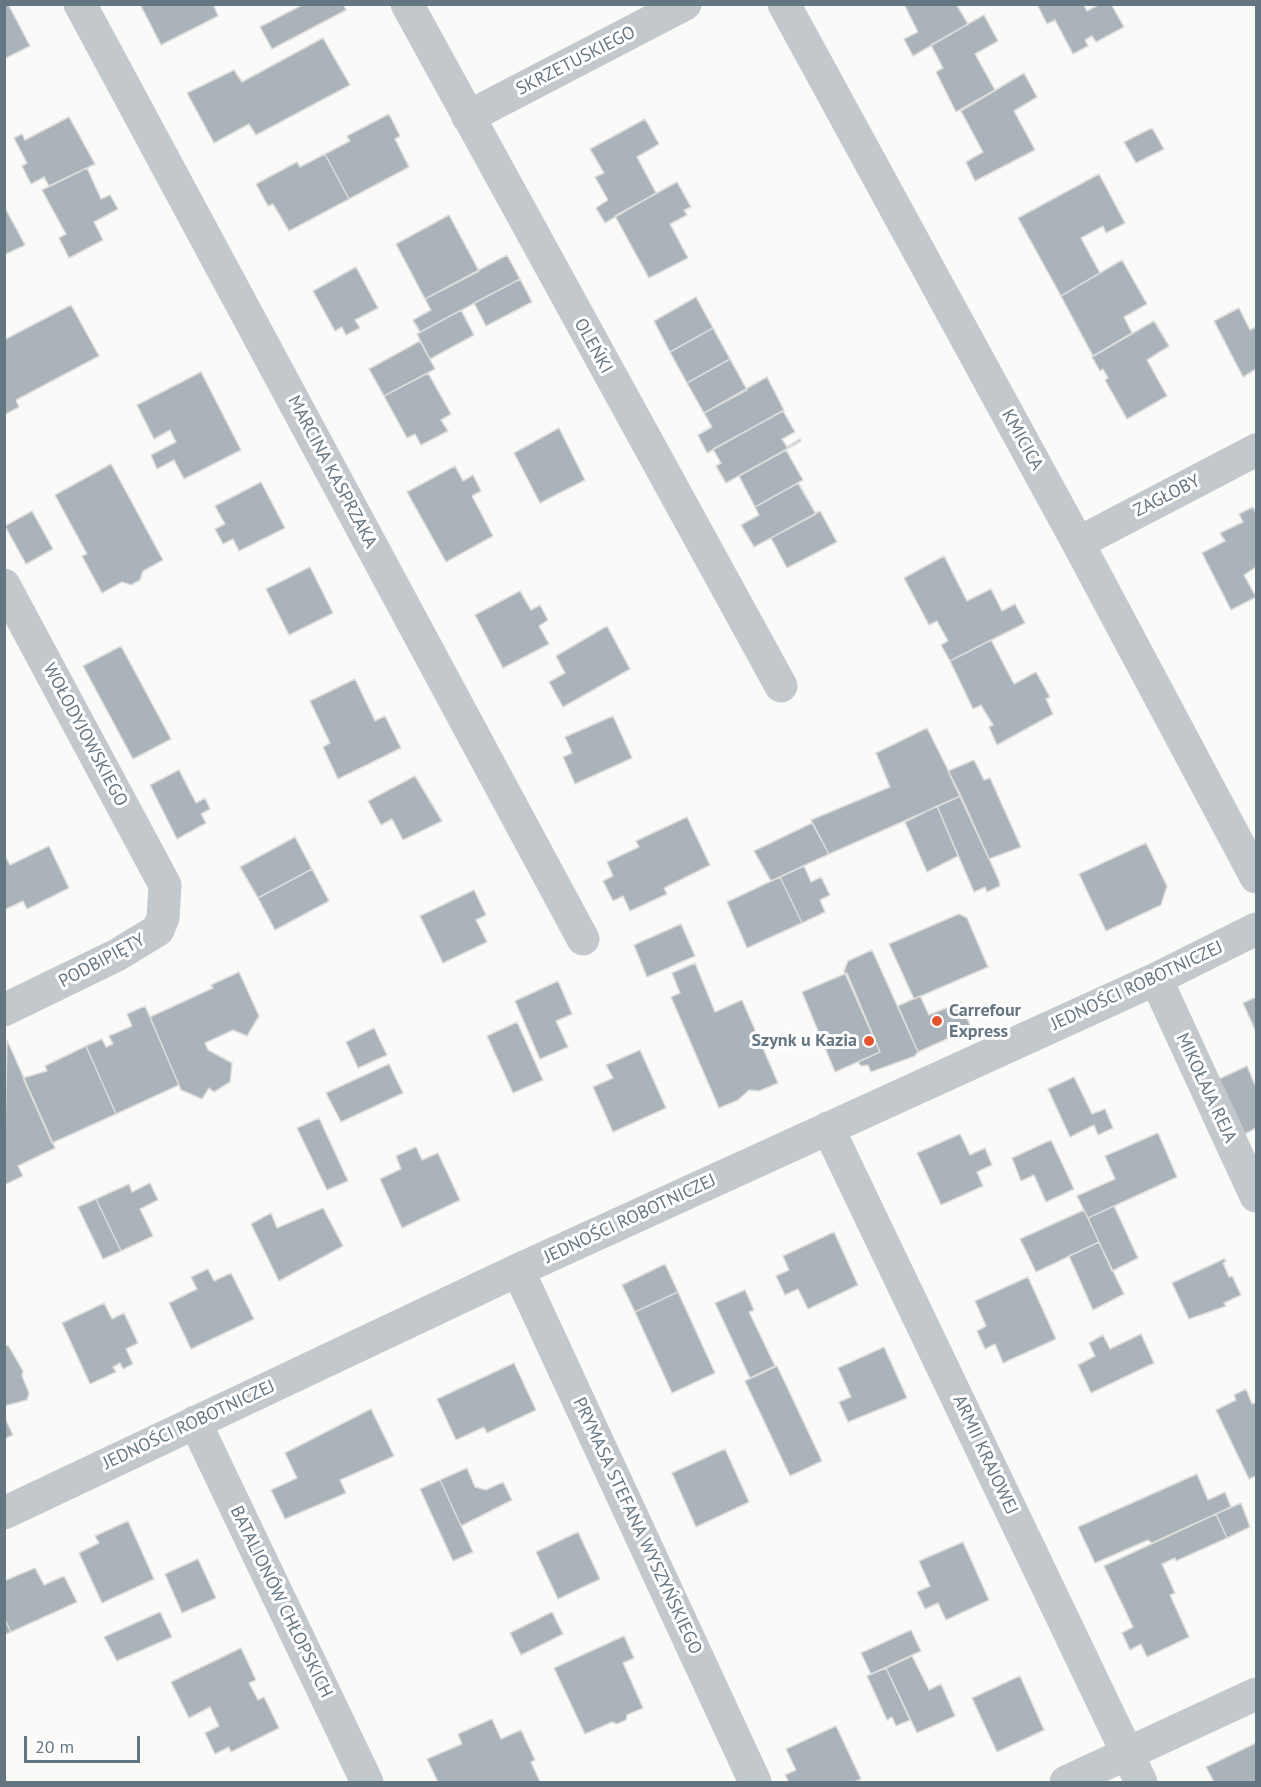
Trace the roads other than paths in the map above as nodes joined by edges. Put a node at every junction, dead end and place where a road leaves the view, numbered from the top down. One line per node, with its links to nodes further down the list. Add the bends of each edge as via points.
1 (80, 4): 13 (street, MARCINA KASPRZAKA)
2 (407, 4): 5 (street, OLEŃKI)
3 (685, 4): 5 (street, SKRZETUSKIEGO)
4 (784, 4): 7 (street, KMICICA)
5 (468, 117): 9 (street, OLEŃKI)
6 (1257, 450): 7 (street, ZAGŁOBY)
7 (1078, 543): 10 (street, KMICICA)
8 (4, 585): 11 (street, WOŁODYJOWSKIEGO)
9 (781, 686)
10 (1257, 877)
11 (165, 885): 15 (street, PODBIPIĘTY, via 163,918 158,930 117,955)
12 (1257, 929): 14 (street, JEDNOŚCI ROBOTNICZEJ)
13 (583, 939)
14 (1156, 979): 16 (street, JEDNOŚCI ROBOTNICZEJ); 17 (street, MIKOŁAJA REJA)
15 (4, 1010)
16 (828, 1128): 18 (street, JEDNOŚCI ROBOTNICZEJ); 22 (street, ARMII KRAJOWEJ)
17 (1257, 1196)
18 (518, 1270): 19 (street, JEDNOŚCI ROBOTNICZEJ); 24 (street, PRYMASA STEFANA WYSZYŃSKIEGO)
19 (195, 1422): 20 (street, JEDNOŚCI ROBOTNICZEJ); 23 (street, BATALIONÓW CHŁOPSKICH)
20 (4, 1513)
21 (1257, 1694): 22 (street)
22 (1134, 1768): 25 (street)
23 (367, 1782)
24 (755, 1782)
25 (1066, 1782)

